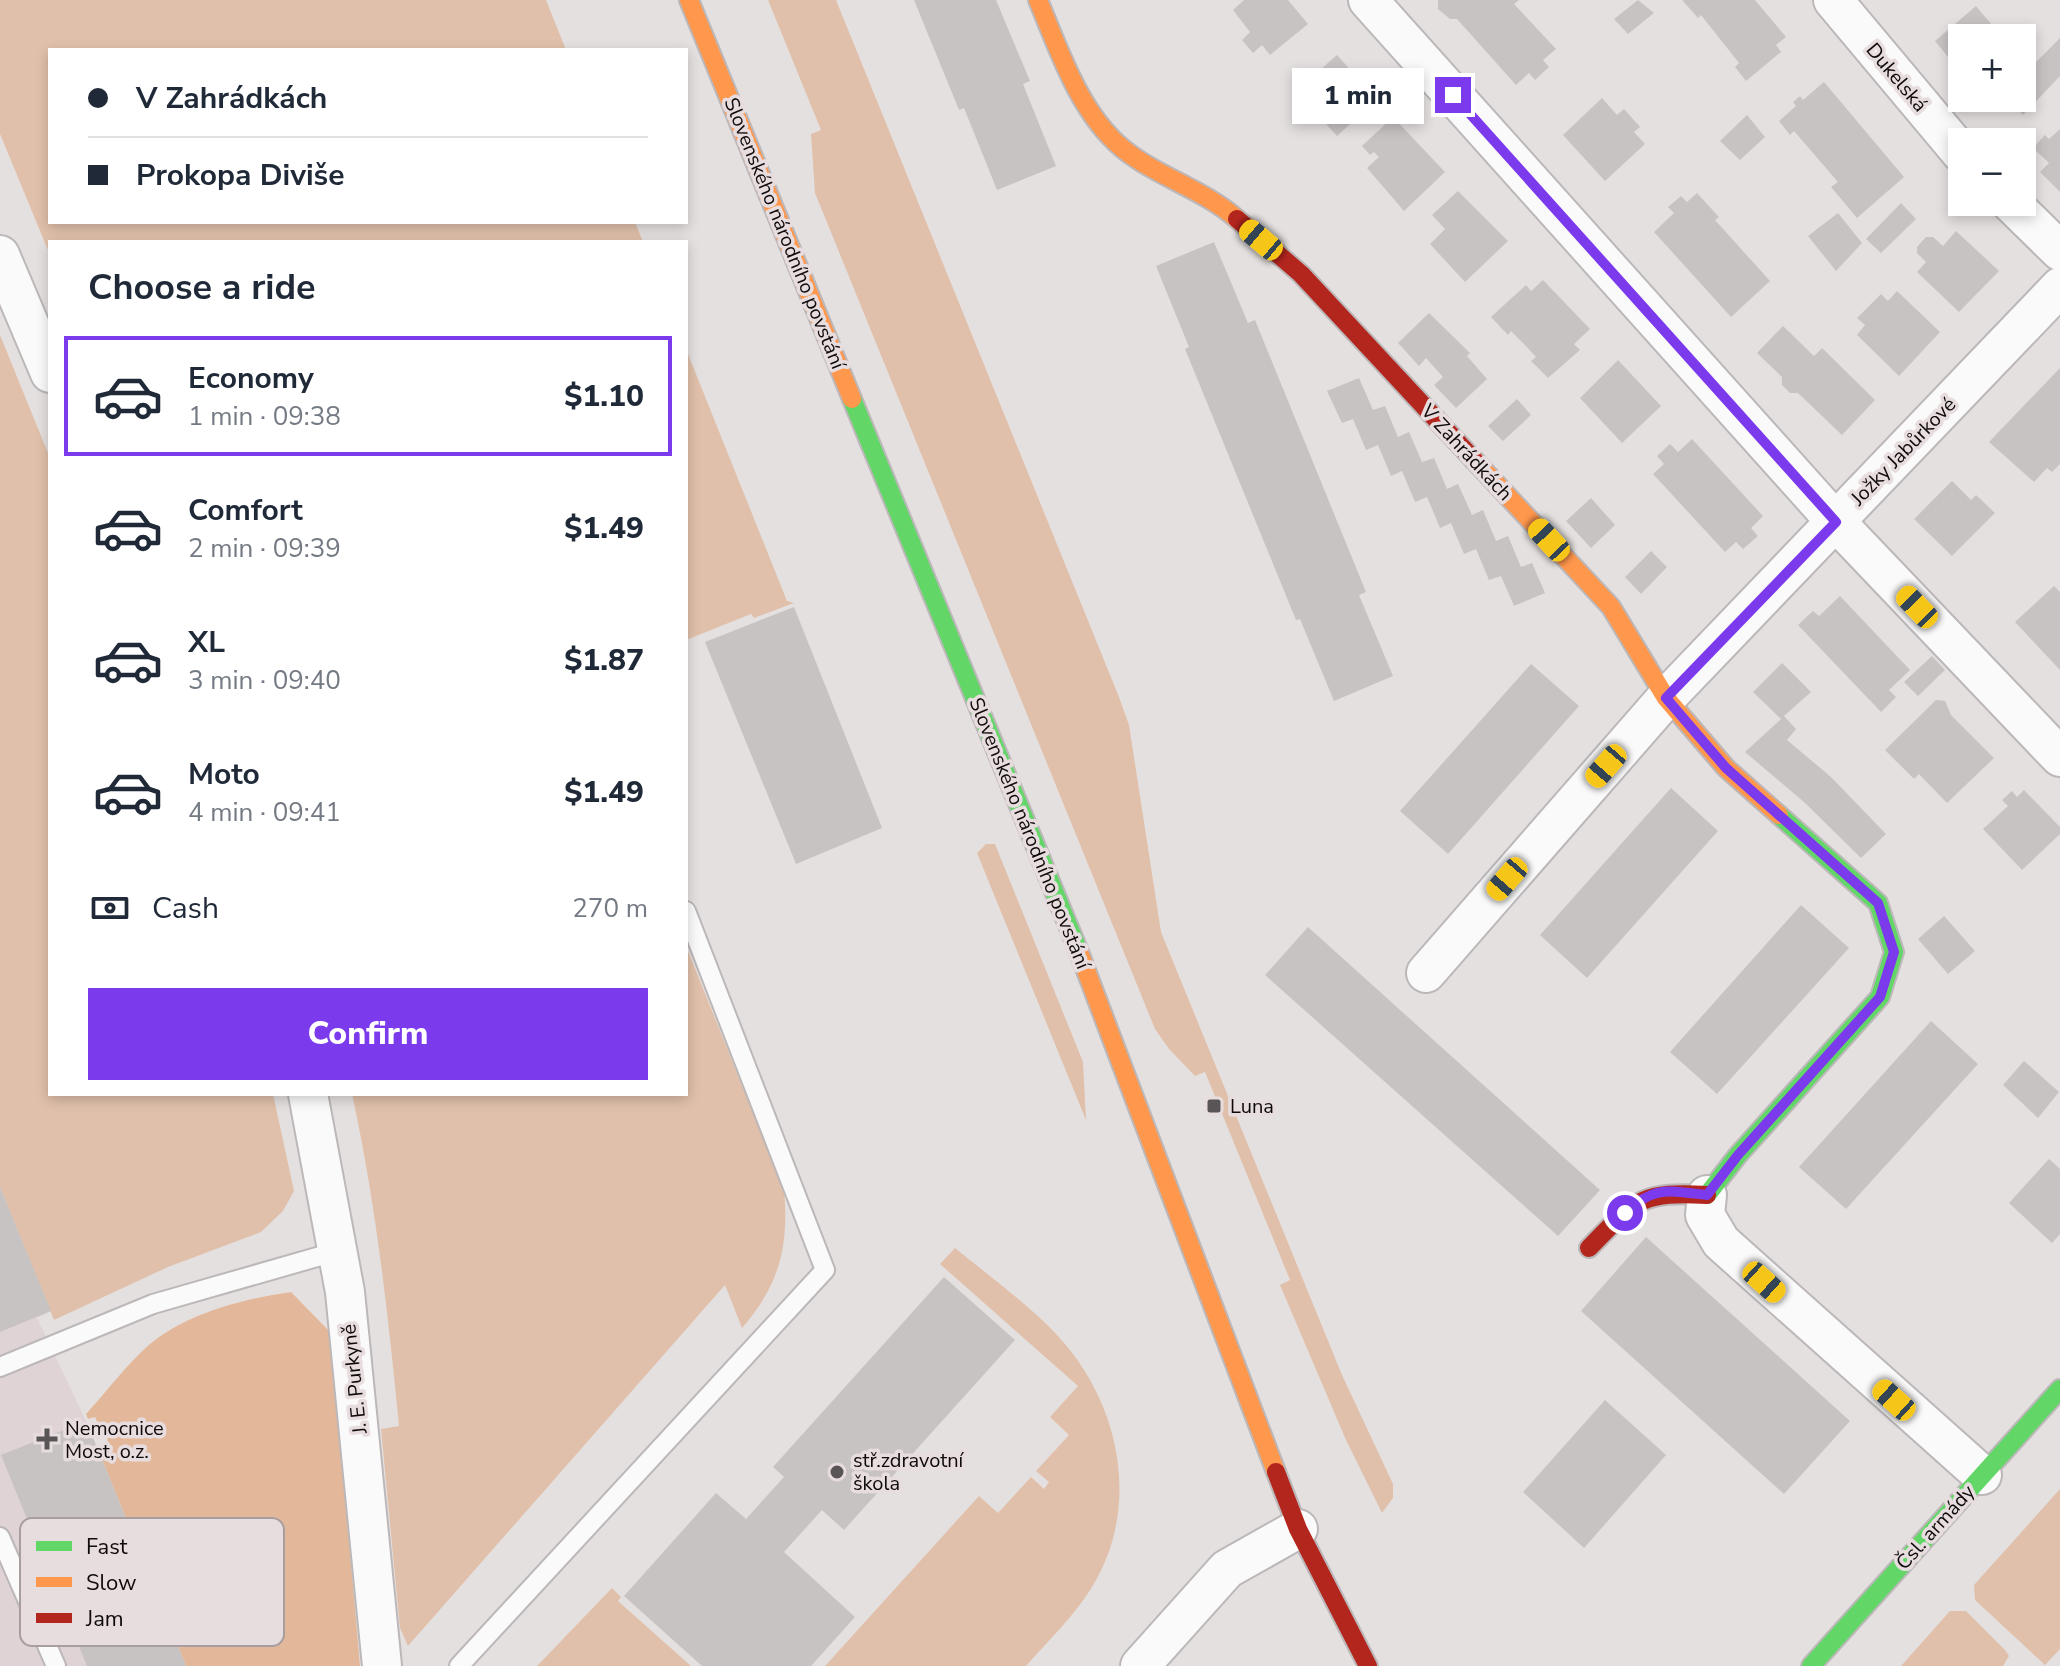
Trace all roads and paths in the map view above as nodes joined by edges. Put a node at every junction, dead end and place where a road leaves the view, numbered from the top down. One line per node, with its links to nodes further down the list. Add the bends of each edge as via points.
1 (689, 0): 23 (street, Slovenského národního povstání, via 1112,1033)
2 (1038, 0): 12 (street, V Zahrádkách, via 1076,91 1122,148 1221,205 1301,274 1611,607)
3 (1368, 0): 11 (street)
4 (1833, 0): 5 (street, Dukelská)
5 (1948, 137)
6 (2024, 216): 7 (street)
7 (2060, 251)
8 (0, 255): 10 (street)
9 (2060, 287): 11 (street, Jožky Jabůrkové)
10 (48, 368)
11 (1836, 522): 12 (street, Jožky Jabůrkové); 13 (street)
12 (1666, 698): 15 (street, Jožky Jabůrkové); 17 (street, V Zahrádkách, via 1726,768 1878,903 1894,952 1880,997)
13 (2060, 757)
14 (688, 916): 29 (lane, via 825,1270)
15 (1426, 973)
16 (308, 1096): 19 (street, J. E. Purkyně)
17 (1707, 1195): 18 (street, via 1669,1191 1642,1196); 22 (street, via 1705,1215 1721,1242)
18 (1589, 1248)
19 (338, 1251): 20 (lane, via 153,1304); 28 (street, J. E. Purkyně)
20 (0, 1367)
21 (2060, 1389): 22 (street, Čsl. armády)
22 (1982, 1475): 32 (street, Čsl. armády)
23 (1298, 1529): 30 (street, via 1227,1569); 31 (street, Slovenského národního povstání)
24 (0, 1537): 25 (lane)
25 (20, 1583)
26 (47, 1646): 27 (lane)
27 (56, 1666)
28 (382, 1666)
29 (459, 1666)
30 (1140, 1666)
31 (1368, 1666)
32 (1811, 1666)

